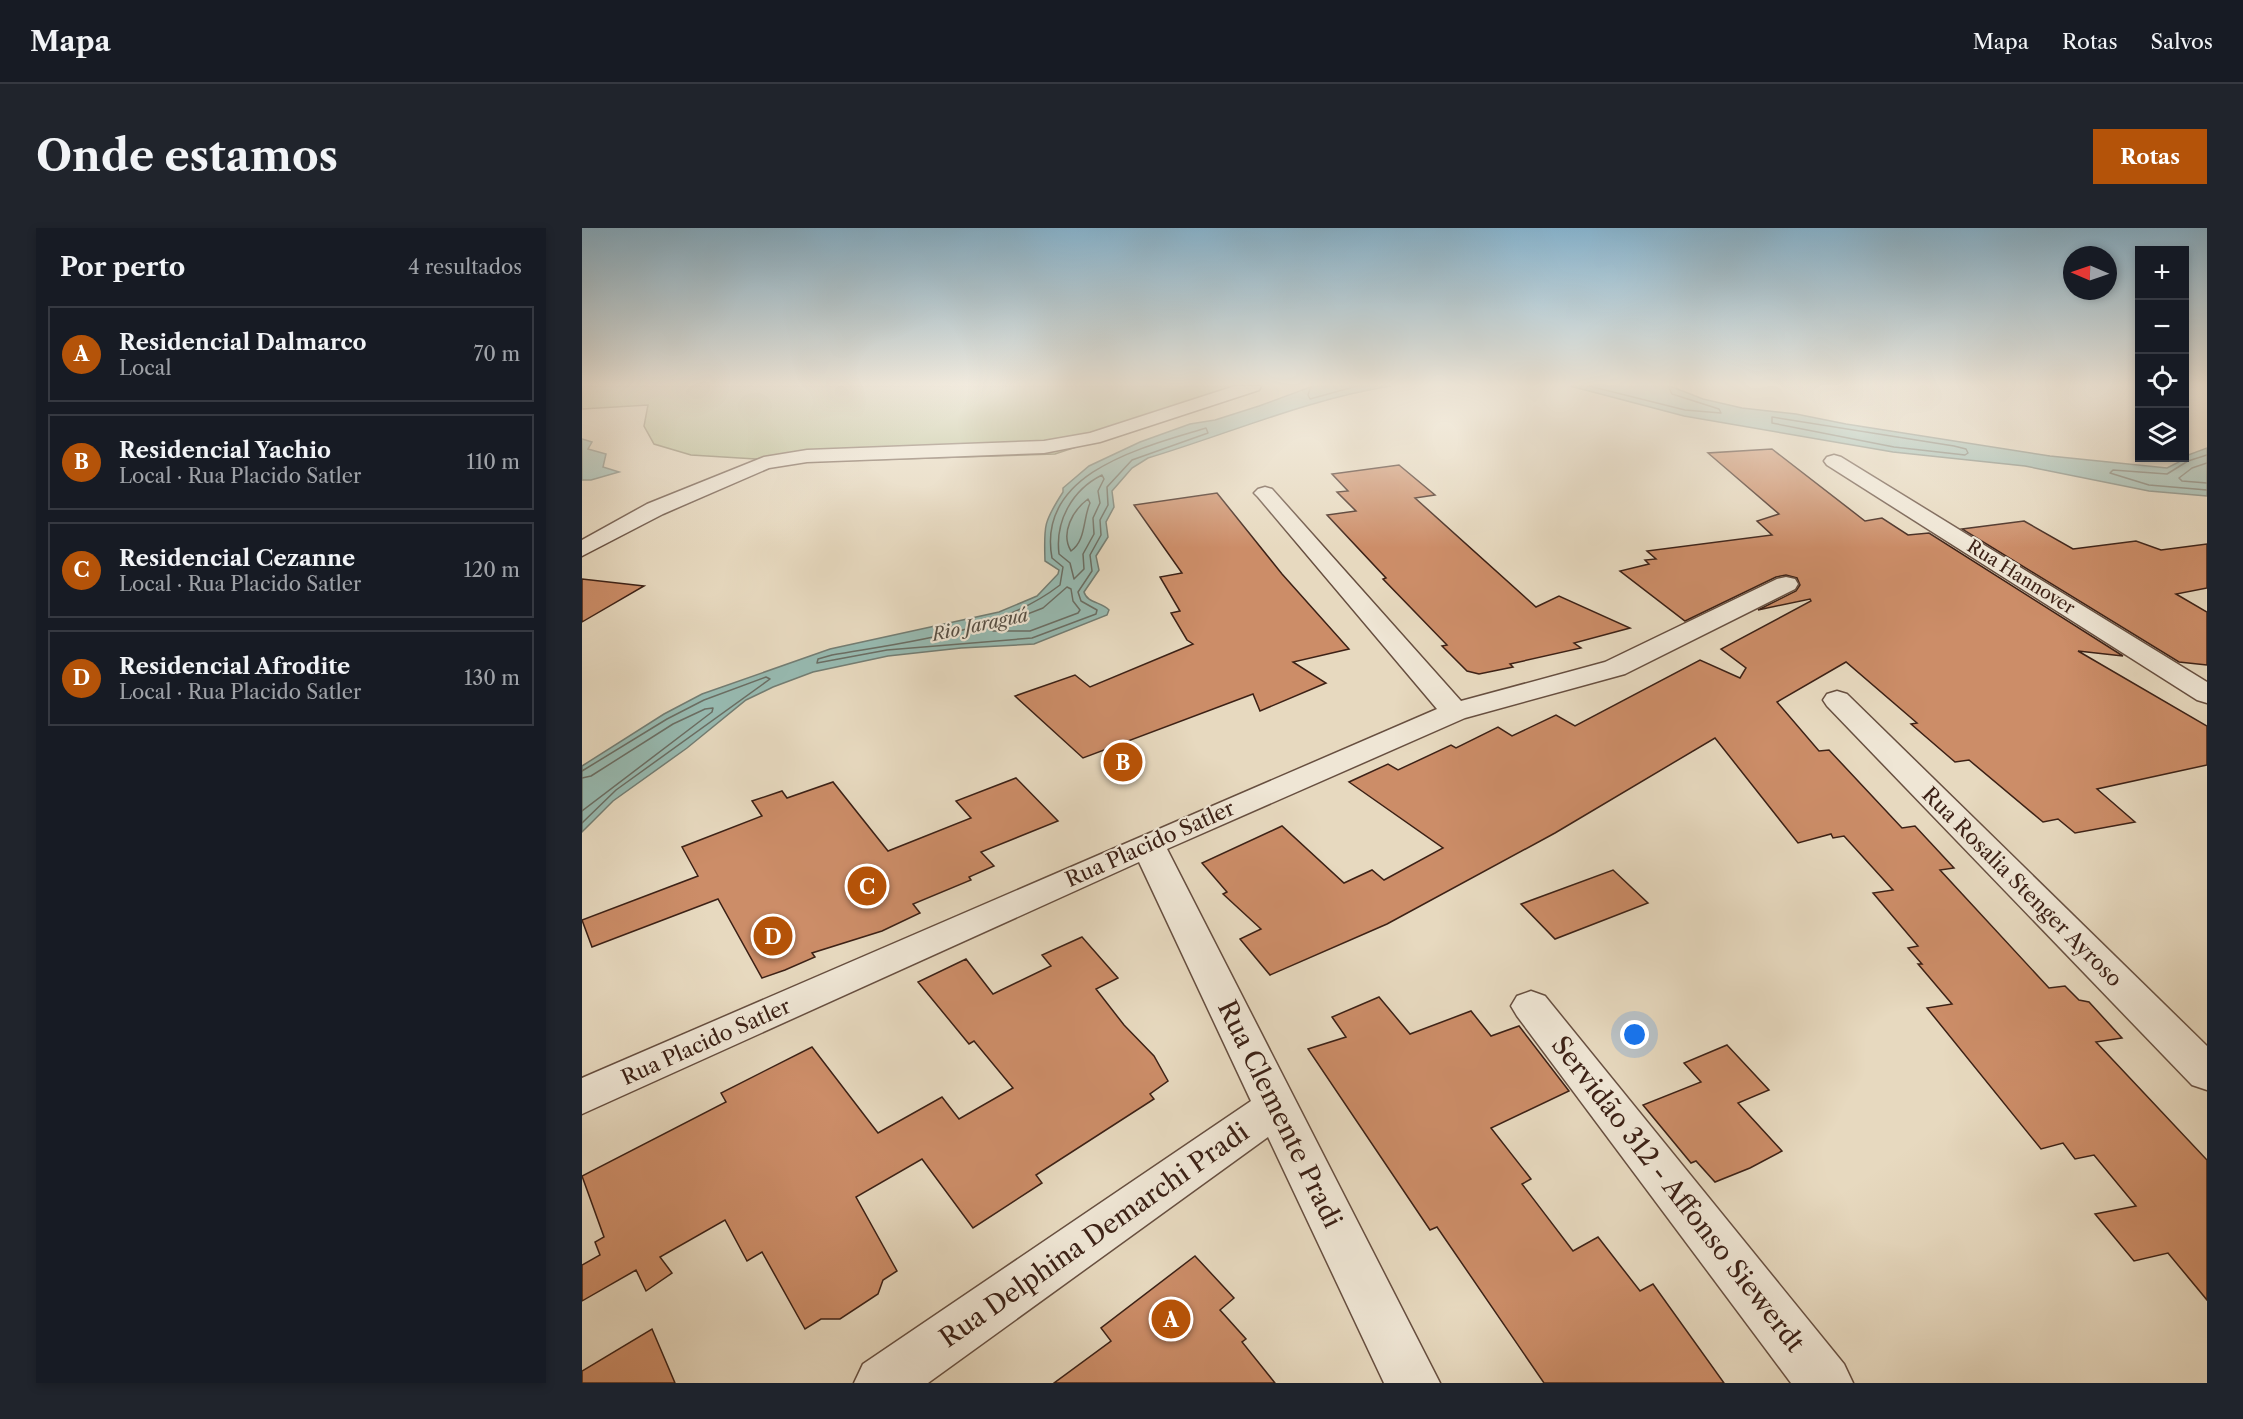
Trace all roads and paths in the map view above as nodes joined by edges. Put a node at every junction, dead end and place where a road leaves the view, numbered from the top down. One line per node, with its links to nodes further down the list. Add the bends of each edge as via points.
1 (1083, 440): 4 (street, via 1044,447 807,456 764,463 655,510)
2 (1834, 461): 6 (street, Rua Hannover)
3 (1265, 493): 8 (street)
4 (582, 549)
5 (1786, 584): 8 (street, Rua Placido Satler, via 1616,668)
6 (2207, 693)
7 (1837, 700): 11 (street, Rua Rosalia Stenger Ayroso)
8 (1455, 712): 9 (street, Rua Placido Satler)
9 (1148, 845): 12 (street, Rua Placido Satler); 13 (street, Rua Clemente Pradi)
10 (1531, 1006): 16 (street, Servidão 312 - Affonso Siewerdt)
11 (2207, 1073)
12 (582, 1097)
13 (1276, 1107): 14 (street, Rua Delphina Demarchi Pradi); 15 (street, Rua Clemente Pradi)
14 (882, 1383)
15 (1412, 1383)
16 (1826, 1383)

